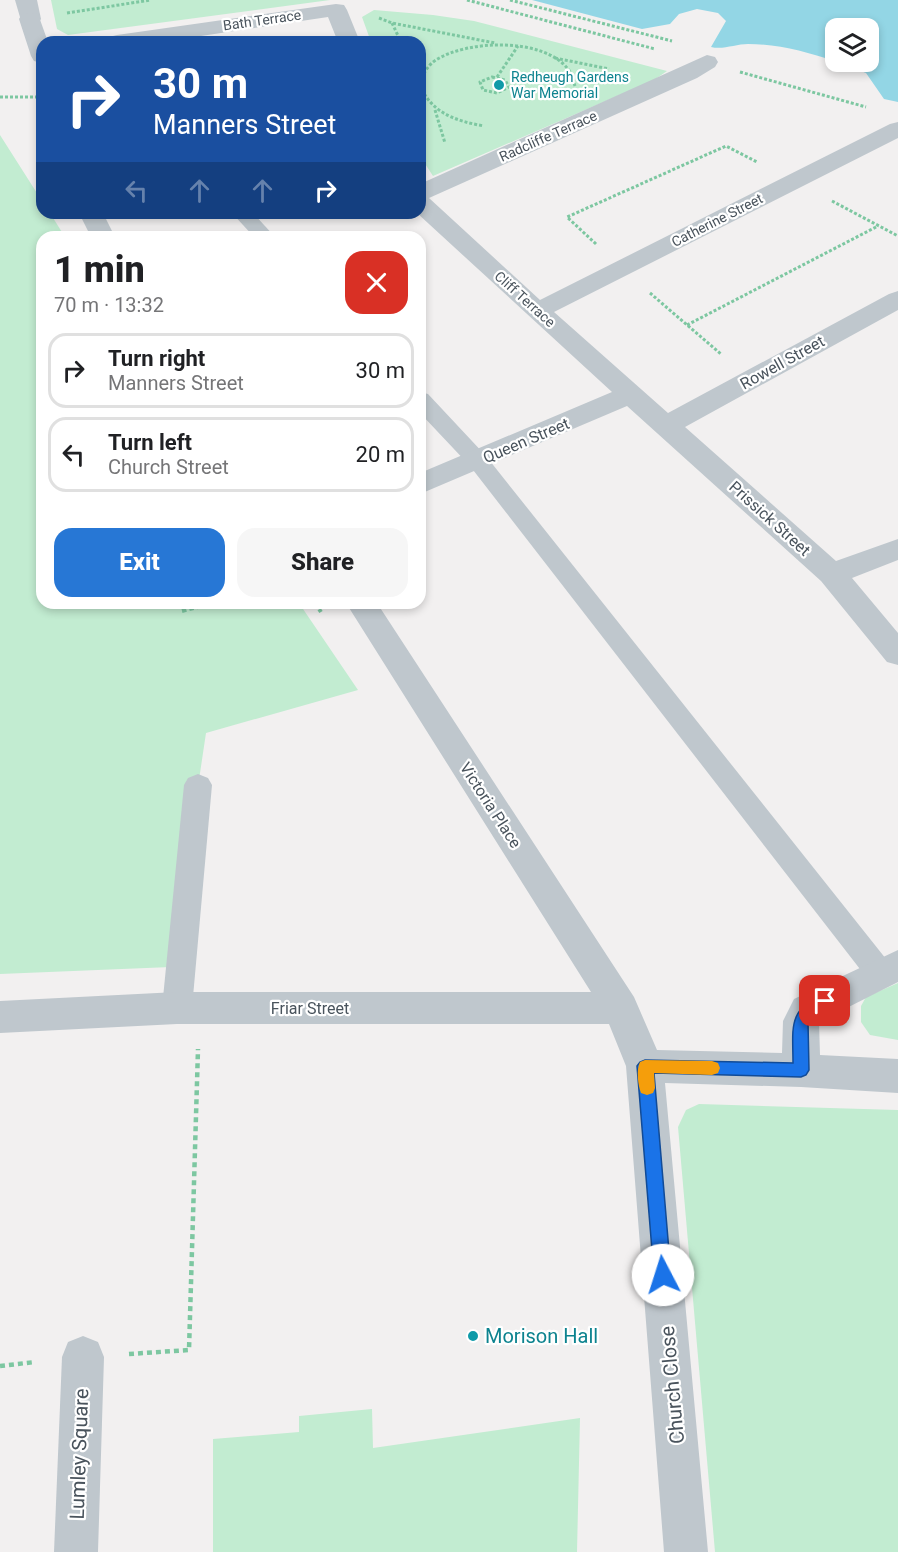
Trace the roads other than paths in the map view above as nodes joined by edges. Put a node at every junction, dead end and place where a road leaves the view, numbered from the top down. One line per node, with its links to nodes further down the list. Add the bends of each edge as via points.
1 (28, 10): 2 (street)
2 (36, 36)
3 (178, 36): 4 (street, Bath Terrace, via 336,10)
4 (347, 36)
5 (707, 62): 7 (street, Radcliffe Terrace)
6 (898, 129): 12 (street, Catherine Street)
7 (426, 190)
8 (426, 209): 12 (street, Cliff Terrace)
9 (248, 219): 10 (lane)
10 (259, 231)
11 (898, 299): 15 (street, Rowell Street)
12 (537, 311): 13 (street, Cliff Terrace)
13 (631, 394): 15 (street, Prissick Street); 16 (street, Queen Street)
14 (426, 405): 16 (lane)
15 (666, 426): 19 (street, Prissick Street)
16 (478, 460): 17 (street, Queen Street); 23 (lane)
17 (426, 482)
18 (898, 549): 19 (street)
19 (832, 573): 21 (street, Prissick Street)
20 (365, 609): 25 (street, Victoria Place)
21 (898, 654)
22 (198, 785): 24 (lane)
23 (889, 969): 28 (street, via 807,1010 801,1021)
24 (188, 1008): 25 (street, Friar Street); 26 (street, Friar Street)
25 (621, 1008): 27 (street, Church Close)
26 (0, 1017)
27 (645, 1066): 28 (street); 32 (street, Church Close)
28 (801, 1070): 29 (street)
29 (898, 1076)
30 (83, 1357): 31 (street, Lumley Square)
31 (76, 1552)
32 (686, 1552)

